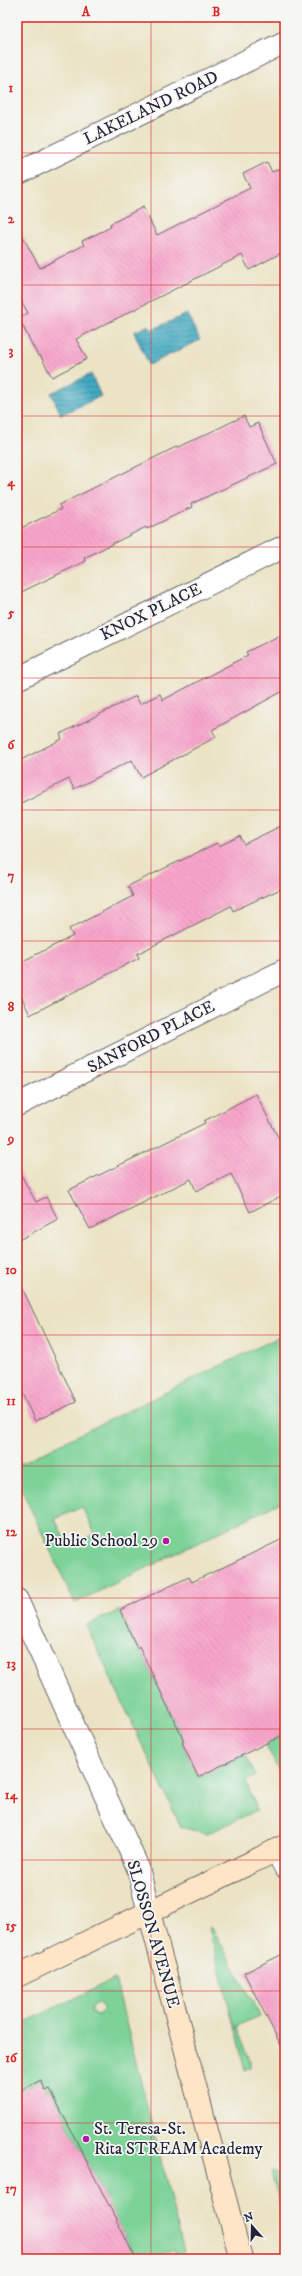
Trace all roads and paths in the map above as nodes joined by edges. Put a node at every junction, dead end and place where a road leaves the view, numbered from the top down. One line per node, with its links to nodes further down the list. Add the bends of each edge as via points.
1 (285, 42): 2 (street, LAKELAND ROAD)
2 (17, 174)
3 (285, 546): 4 (street, KNOX PLACE)
4 (17, 679)
5 (285, 970): 6 (street, SANFORD PLACE)
6 (17, 1105)
7 (17, 1600): 9 (street, SLOSSON AVENUE, via 138,1868)
8 (282, 1854): 9 (main road)
9 (149, 1912): 10 (main road); 11 (main road, SLOSSON AVENUE)
10 (17, 1976)
11 (241, 2259)

